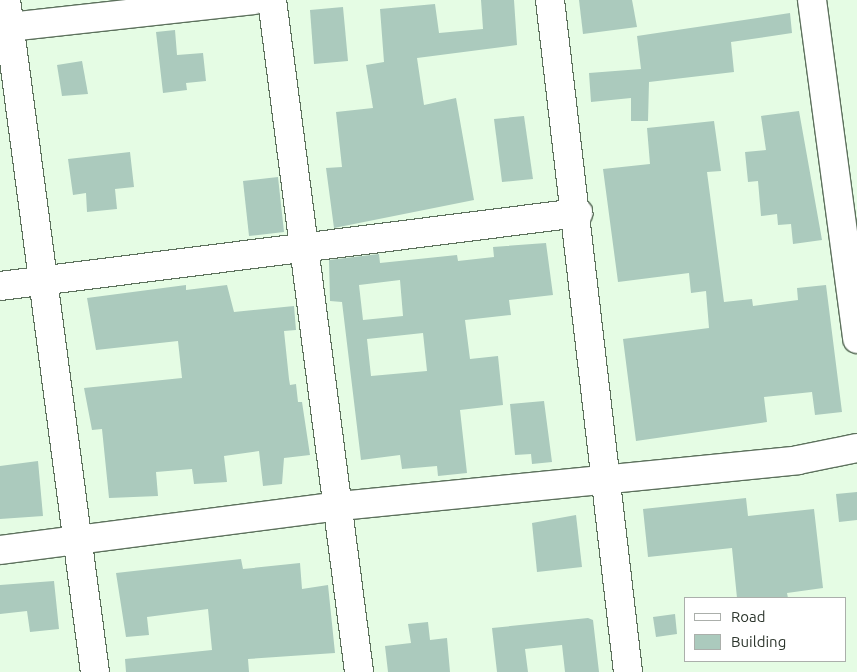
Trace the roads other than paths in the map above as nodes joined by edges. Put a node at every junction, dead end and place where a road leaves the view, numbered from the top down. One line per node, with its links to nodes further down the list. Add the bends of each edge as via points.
1 (6, 0): 6 (street)
2 (253, 0): 6 (street)
3 (272, 0): 9 (street)
4 (550, 0): 8 (street)
5 (812, 0): 7 (street)
6 (5, 28): 10 (street)
7 (848, 202): 12 (street)
8 (578, 213): 9 (street); 14 (street)
9 (306, 245): 10 (street); 15 (street)
10 (45, 280): 11 (street); 16 (street)
11 (0, 286)
12 (857, 339)
13 (857, 448): 14 (street, via 798,460)
14 (604, 481): 15 (street); 20 (street)
15 (340, 506): 16 (street); 19 (street)
16 (78, 539): 17 (street); 18 (street)
17 (0, 550)
18 (96, 672)
19 (359, 672)
20 (628, 672)

